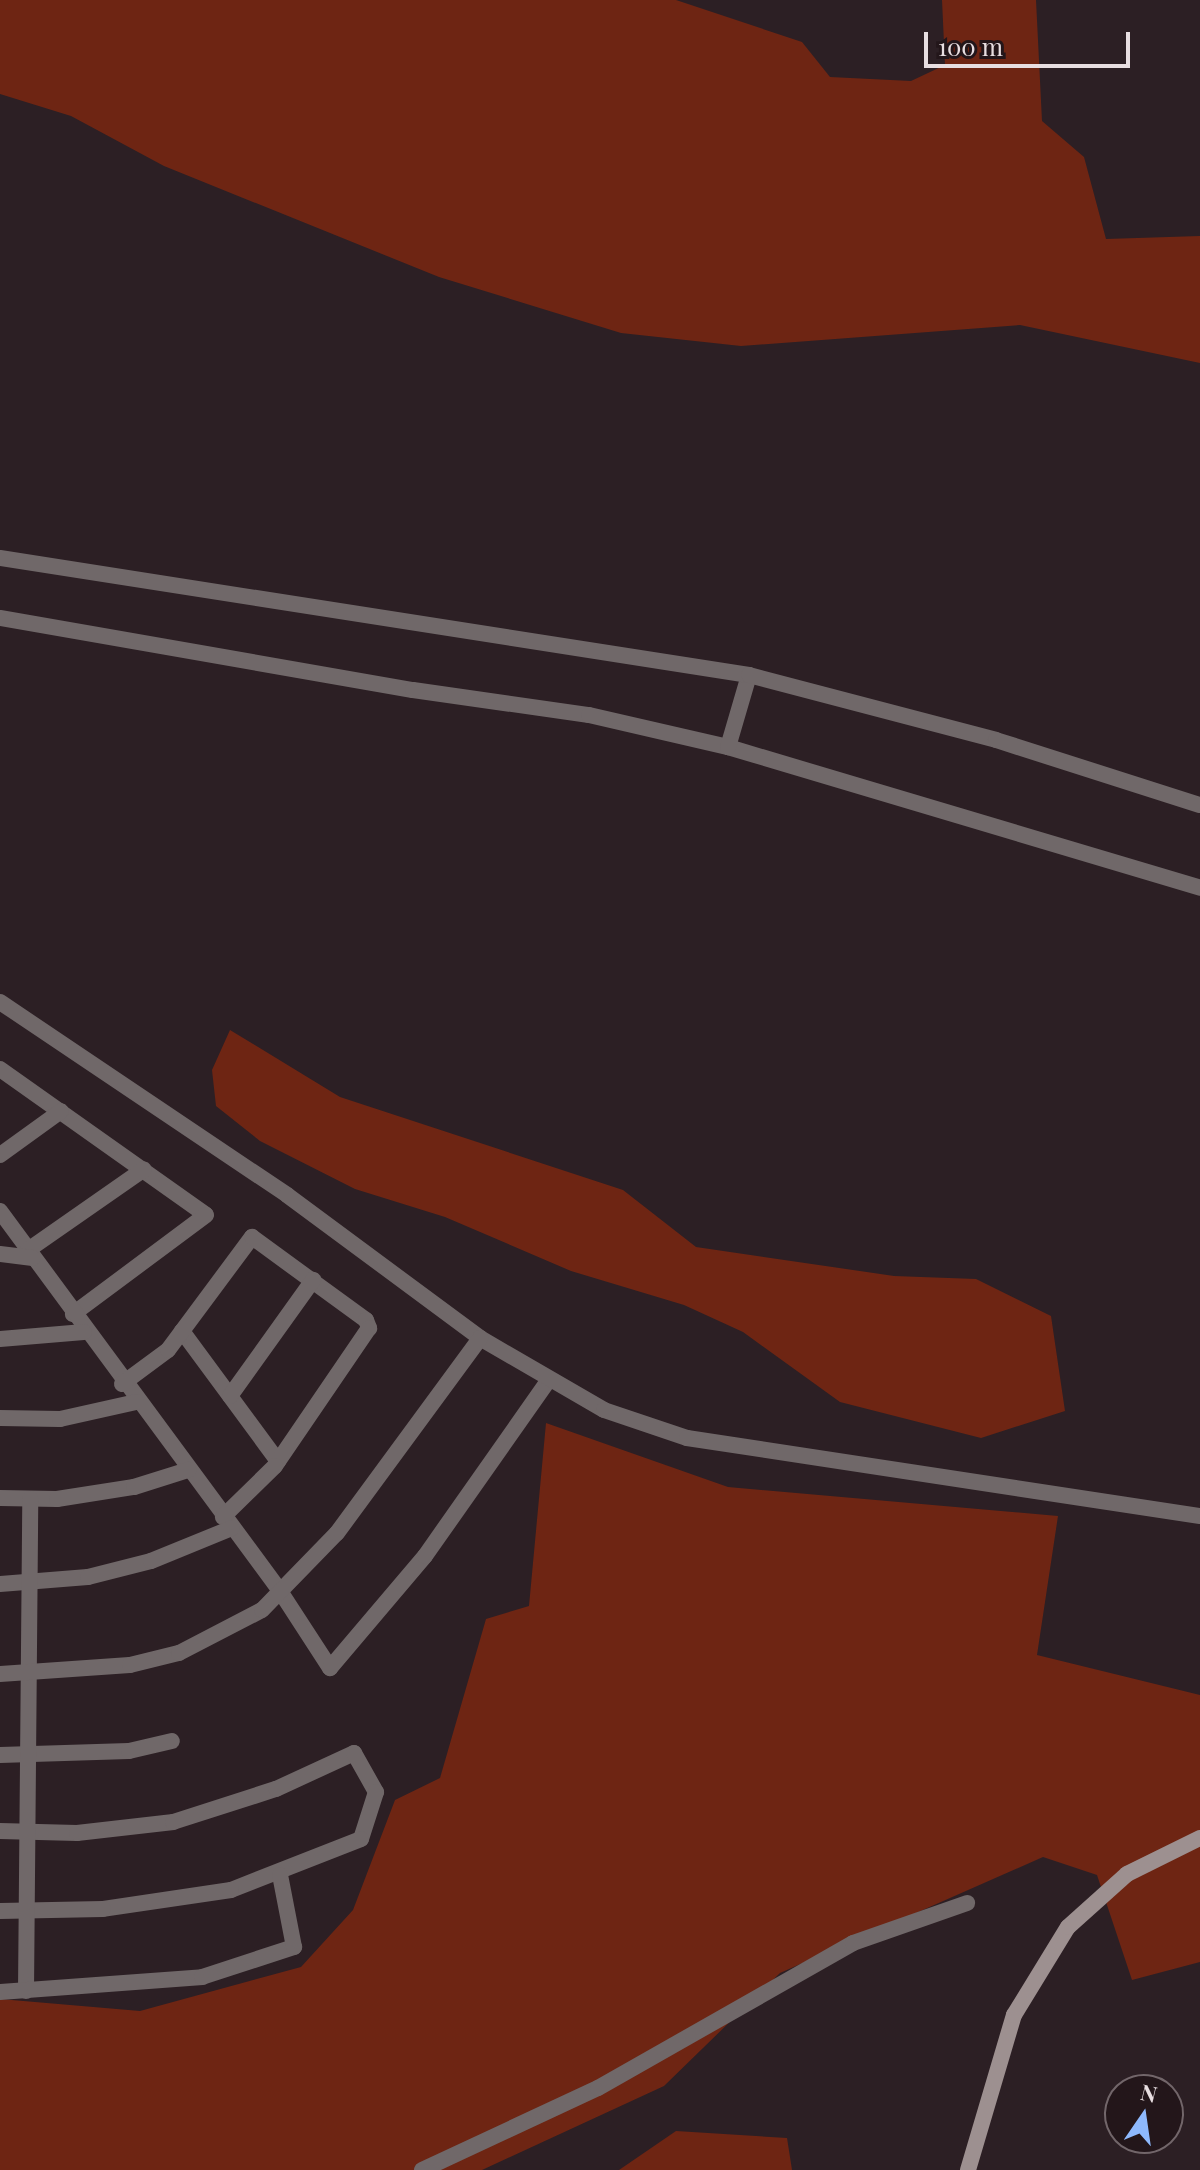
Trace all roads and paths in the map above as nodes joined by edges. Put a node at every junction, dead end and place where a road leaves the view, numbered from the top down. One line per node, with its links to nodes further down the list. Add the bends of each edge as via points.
1 (0, 558): 3 (street)
2 (0, 618): 4 (street, via 589,715)
3 (749, 675): 4 (street); 5 (street, via 996,740)
4 (728, 747): 6 (street)
5 (1200, 805)
6 (1200, 888)
7 (0, 1002): 19 (street, via 287,1195)
8 (0, 1069): 9 (street)
9 (61, 1111): 10 (street); 11 (street)
10 (0, 1155)
11 (144, 1169): 14 (street); 16 (street, via 201,1209 204,1220)
12 (0, 1211): 14 (street)
13 (0, 1254): 14 (street)
14 (30, 1254): 16 (street)
15 (313, 1280): 17 (street, via 252,1237); 23 (street); 26 (street, via 366,1320 369,1328)
16 (73, 1314): 18 (street)
17 (182, 1331): 22 (street, via 168,1350); 23 (street)
18 (84, 1332): 20 (street); 22 (street)
19 (480, 1338): 21 (street); 34 (street, via 337,1533)
20 (0, 1339)
21 (548, 1381): 30 (street, via 604,1410 687,1438); 34 (street, via 425,1556 330,1668)
22 (122, 1384): 24 (street)
23 (230, 1396): 26 (street)
24 (136, 1402): 25 (street, via 60,1419); 27 (street)
25 (0, 1418)
26 (278, 1461): 31 (street)
27 (188, 1470): 29 (street, via 134,1487); 31 (street)
28 (0, 1498): 29 (street)
29 (30, 1499): 33 (street)
30 (1200, 1516)
31 (228, 1523): 33 (street, via 151,1561); 34 (street)
32 (0, 1584): 33 (street)
33 (30, 1584): 35 (street)
34 (280, 1591): 35 (street, via 222,1635 179,1653 130,1665)
35 (29, 1672): 36 (street); 39 (street)
36 (0, 1674)
37 (172, 1741): 39 (street, via 129,1751)
38 (0, 1755): 39 (street)
39 (28, 1757): 41 (street)
40 (0, 1831): 41 (street)
41 (28, 1832): 43 (street, via 128,1830 173,1822 276,1789 354,1753 376,1792 361,1839); 46 (street)
42 (1200, 1838): 50 (main road, via 1127,1874 1068,1927 1014,2015)
43 (280, 1875): 46 (street, via 166,1903); 47 (street, via 294,1947 202,1977)
44 (967, 1903): 49 (street, via 853,1943 598,2088)
45 (0, 1911): 46 (street)
46 (28, 1912): 47 (street)
47 (26, 1991): 48 (street)
48 (0, 1992)
49 (422, 2170)
50 (968, 2170)

